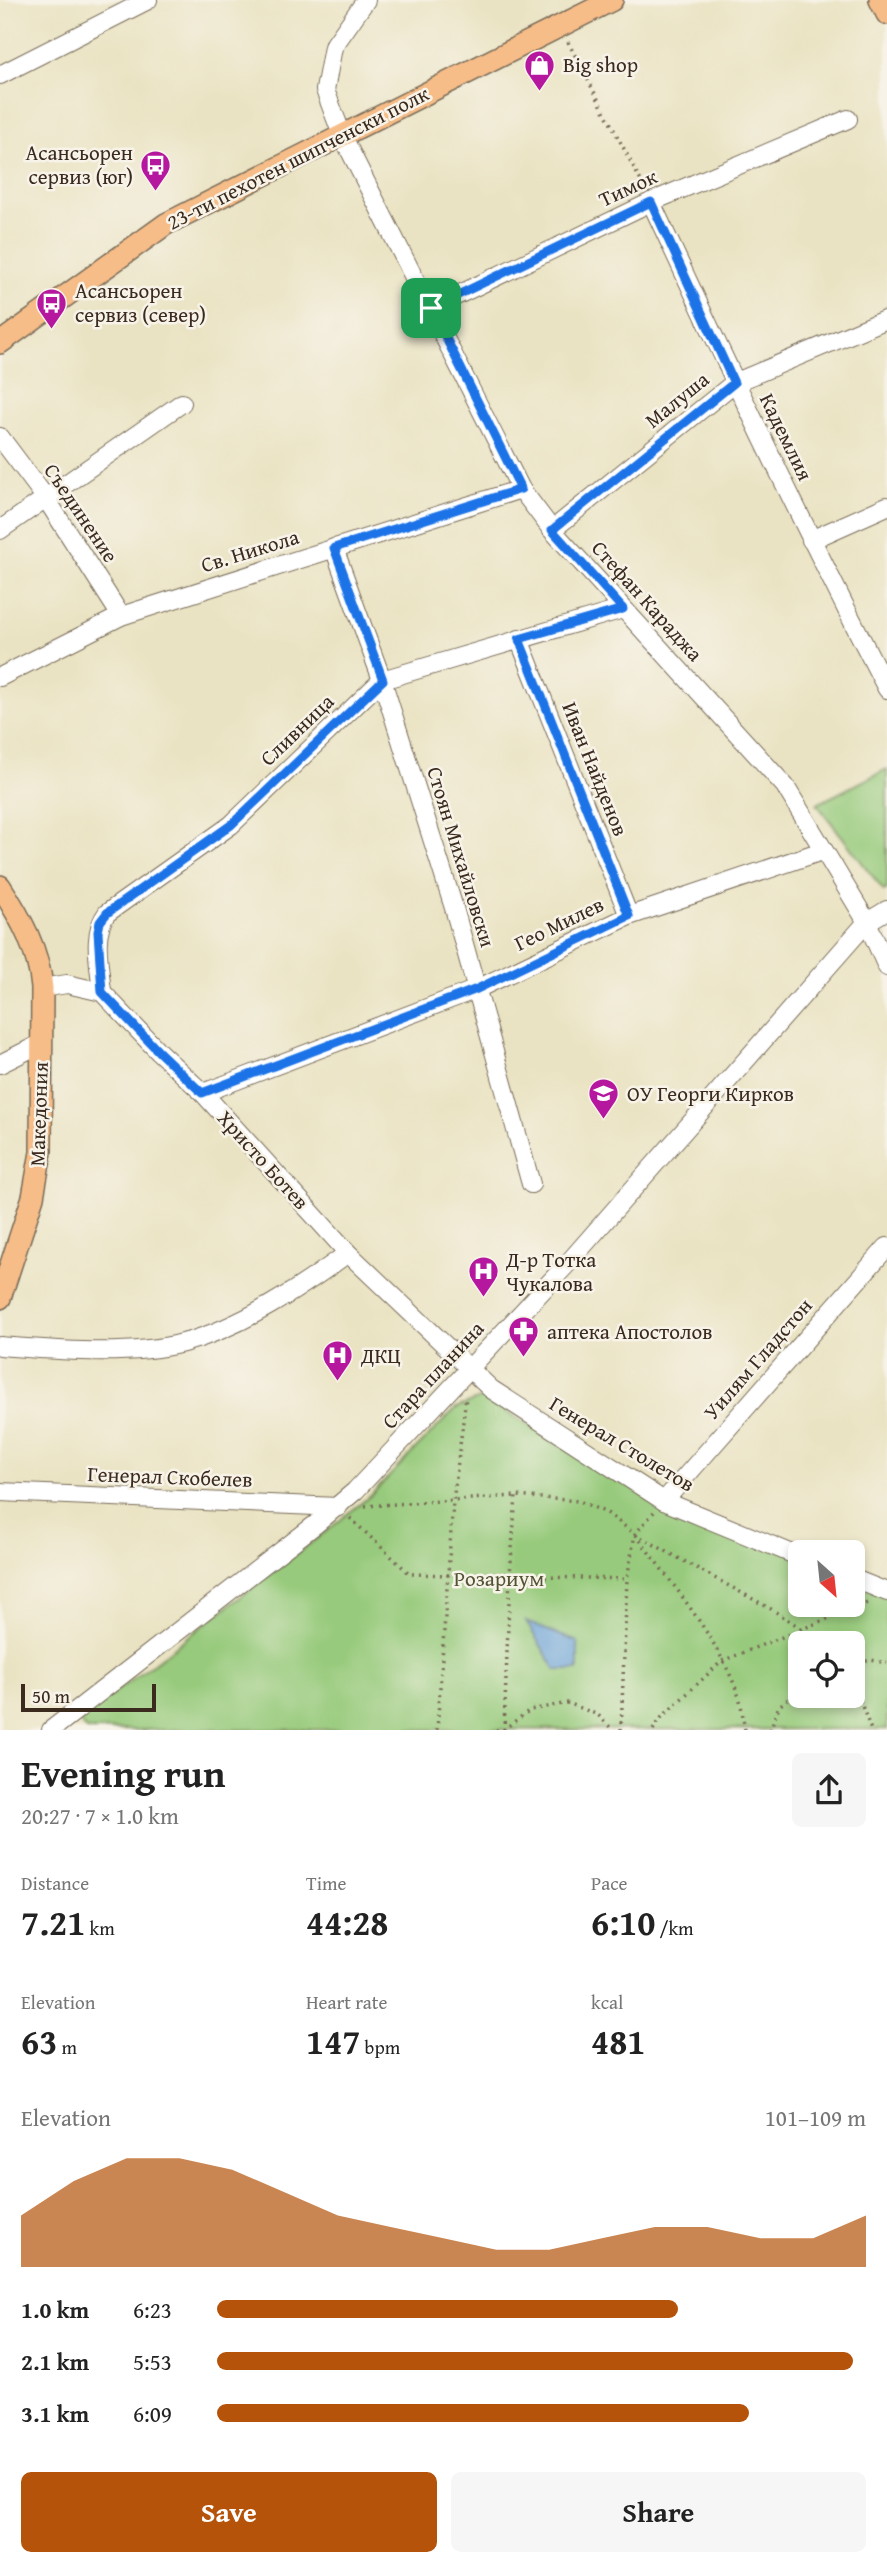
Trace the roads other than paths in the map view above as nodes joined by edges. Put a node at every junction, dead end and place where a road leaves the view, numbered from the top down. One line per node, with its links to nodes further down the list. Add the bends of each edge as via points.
1 (148, 0): 6 (street)
2 (366, 0): 8 (street, Стефан Караджа, via 333,47 325,90)
3 (612, 0): 8 (main road, 23-ти пехотен шипченски полк)
4 (880, 0): 5 (main road)
5 (887, 14)
6 (0, 75)
7 (848, 119): 9 (street, Тимок)
8 (342, 135): 10 (street, Стефан Караджа); 12 (main road, 23-ти пехотен шипченски полк, via 166,224)
9 (651, 202): 10 (street, Тимок); 13 (street, Кадемлия)
10 (431, 308): 16 (street, Стефан Караджа)
11 (887, 319): 13 (street, Малуша)
12 (0, 343)
13 (734, 383): 20 (street, Малуша); 21 (street, Кадемлия)
14 (183, 403): 17 (street)
15 (0, 437): 17 (street, Съединение)
16 (521, 489): 20 (street, Стефан Караджа); 22 (street, Св. Никола)
17 (45, 497): 19 (street); 24 (street, Съединение)
18 (887, 506): 21 (street)
19 (0, 530)
20 (552, 530): 23 (street, Стефан Караджа)
21 (811, 540): 28 (street, Кадемлия)
22 (334, 548): 24 (street, Св. Никола); 27 (street, Стоян Михайловски)
23 (623, 609): 25 (street, Сливница); 29 (street, Стефан Караджа, via 785,786)
24 (121, 616): 26 (street, Св. Никола)
25 (519, 639): 27 (street, Сливница); 32 (street, Иван Найденов)
26 (0, 677)
27 (383, 680): 35 (street, Стоян Михайловски); 36 (street, Сливница, via 231,825 107,913 98,932)
28 (887, 689)
29 (822, 851): 32 (street, Гео Милев); 33 (street, Стефан Караджа)
30 (3, 897): 37 (main road, via 32,944 41,968)
31 (887, 910): 33 (street, Стара планина)
32 (629, 916): 35 (street, Гео Милев)
33 (867, 922): 34 (street, Стефан Караджа); 46 (street, Стара планина)
34 (887, 967)
35 (477, 989): 40 (street, Гео Милев); 41 (street, Стоян Михайловски)
36 (102, 992): 37 (street, via 67,984); 40 (street, Христо Ботев)
37 (42, 998): 38 (main road, Македония)
38 (42, 1043): 39 (street); 44 (main road, Македония, via 41,1152 33,1197)
39 (0, 1064)
40 (202, 1093): 43 (street, Христо Ботев)
41 (531, 1184)
42 (887, 1247): 48 (street, Уилям Гладстон)
43 (348, 1253): 45 (street, via 249,1315 180,1344 76,1351); 46 (street, Христо Ботев)
44 (0, 1298)
45 (0, 1346)
46 (469, 1370): 48 (street, Генерал Столетов); 49 (street, Стара планина)
47 (0, 1492): 49 (street, Генерал Скобелев)
48 (663, 1502): 50 (street, Генерал Столетов)
49 (338, 1507): 53 (street, Стара планина)
50 (788, 1552)
51 (865, 1586): 52 (street)
52 (881, 1596)
53 (51, 1730)

